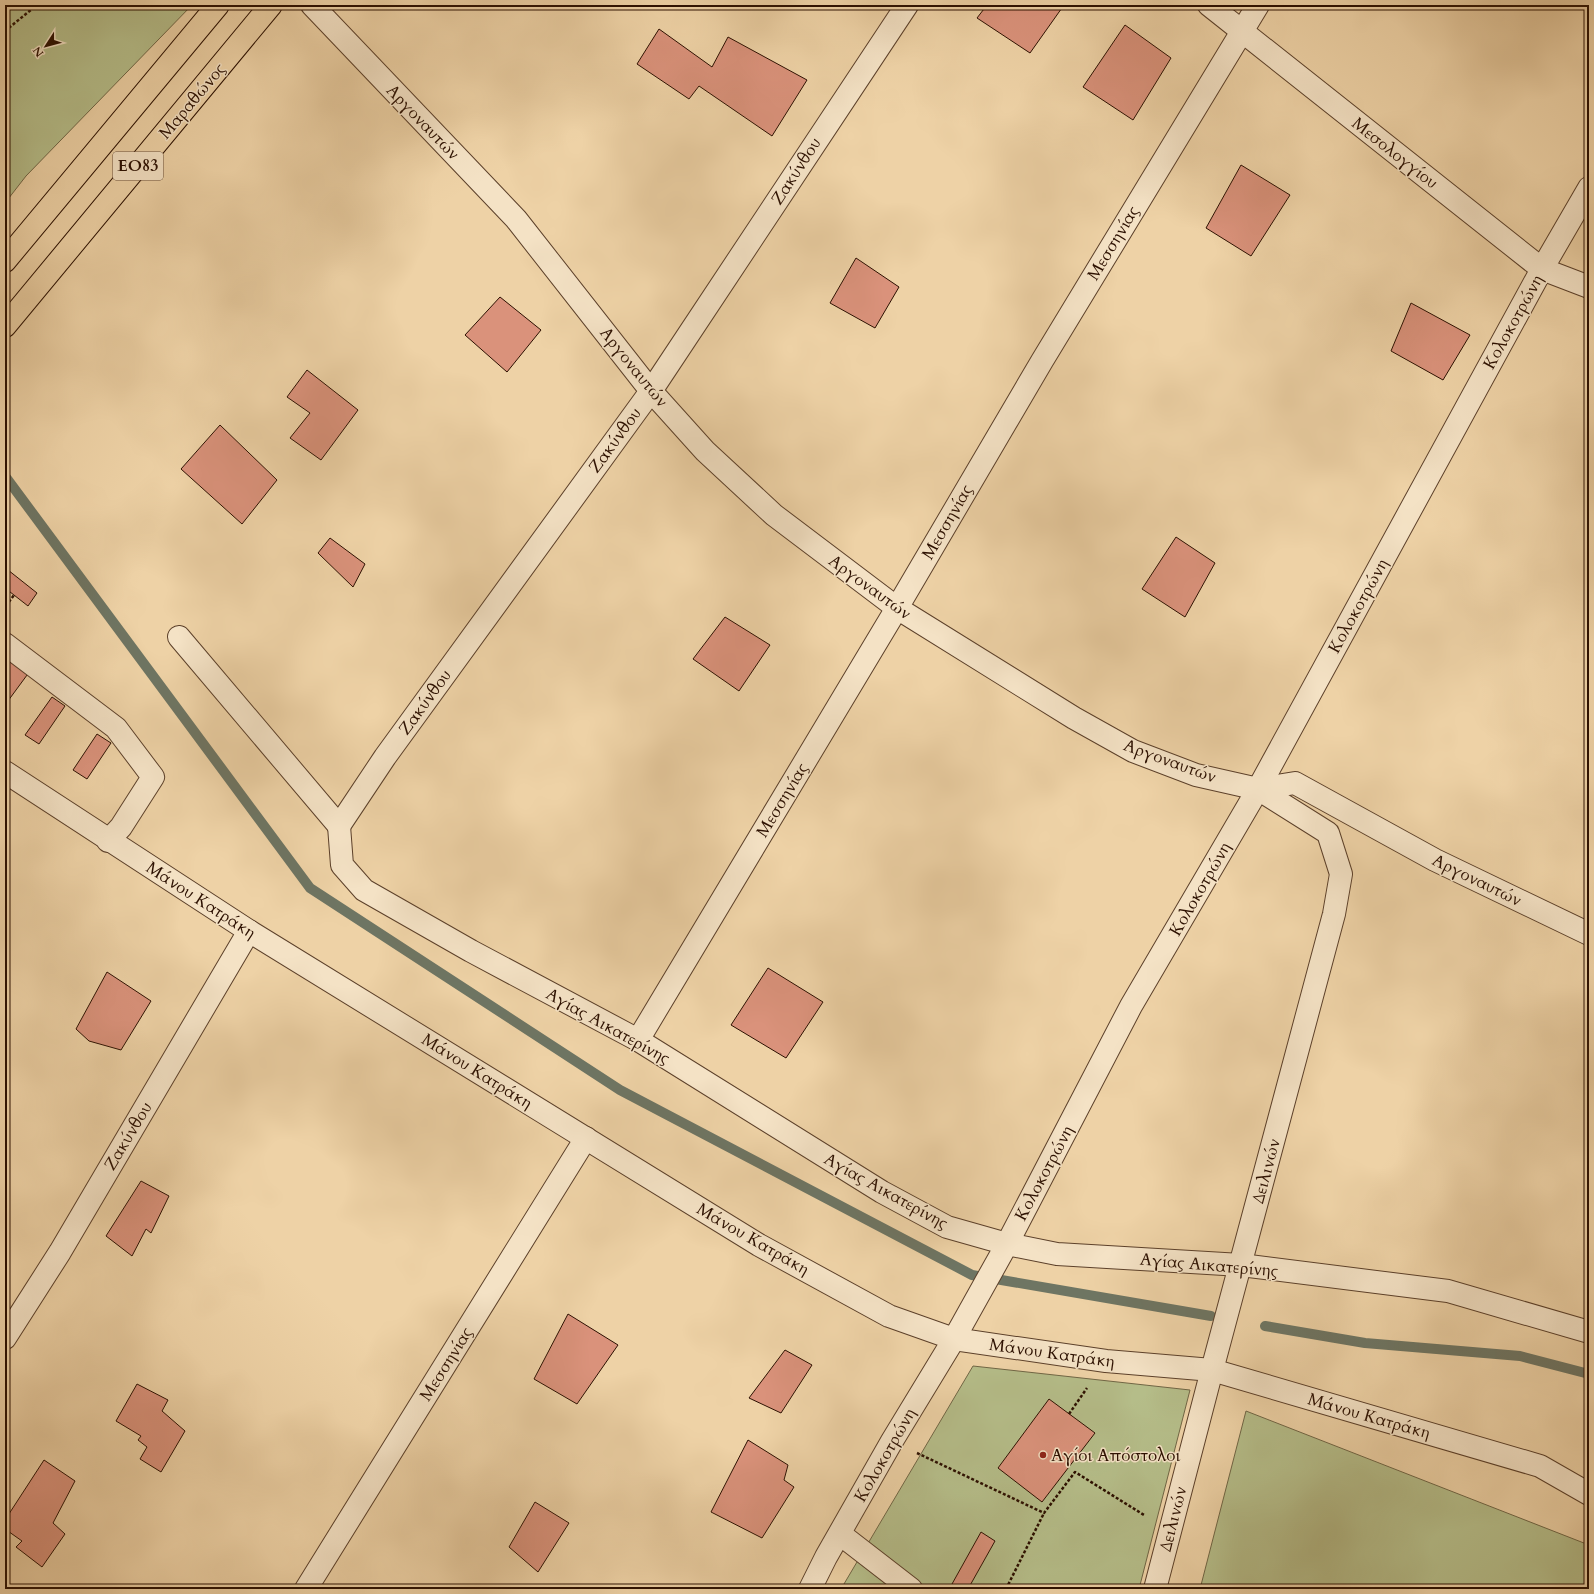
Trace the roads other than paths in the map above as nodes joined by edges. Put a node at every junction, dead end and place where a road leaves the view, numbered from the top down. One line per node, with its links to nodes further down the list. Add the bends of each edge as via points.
1 (218, 5): 9 (main road, ΕΟ83)
2 (271, 5): 12 (main road, Μαραθώνος / ΕΟ83)
3 (312, 5): 13 (street, Αργοναυτών, via 516,219)
4 (907, 5): 13 (street, Ζακύνθου)
5 (1209, 5): 7 (street, Μεσολογγίου)
6 (1258, 5): 7 (street, Μεσσηνίας)
7 (1241, 32): 10 (street, Μεσολογγίου); 14 (street, Μεσσηνίας, via 1042,361)
8 (1589, 188): 10 (street, Κολοκοτρώνη)
9 (5, 261)
10 (1542, 269): 11 (street, Μεσολογγίου); 18 (street, Κολοκοτρώνη)
11 (1589, 287)
12 (5, 326)
13 (651, 391): 14 (street, Αργοναυτών, via 706,451 774,515); 19 (street, Ζακύνθου, via 385,757)
14 (897, 608): 18 (street, Αργοναυτών, via 1074,718 1133,751 1196,775); 23 (street, Μεσσηνίας)
15 (179, 637): 19 (street)
16 (5, 644): 20 (street, via 116,728 153,777)
17 (5, 772): 20 (street, Μάνου Κατράκη)
18 (1258, 789): 22 (street, Αργοναυτών, via 1295,783 1435,860); 25 (street, Κολοκοτρώνη, via 1131,1006); 26 (street, Δειλινών, via 1328,833 1341,874 1334,914)
19 (339, 826): 23 (street, Αγίας Αικατερίνης, via 342,865 364,890 471,951)
20 (108, 841): 21 (street, Μάνου Κατράκη)
21 (249, 931): 24 (street, Μάνου Κατράκη); 28 (street, Ζακύνθου, via 64,1245)
22 (1589, 934)
23 (638, 1040): 25 (street, Αγίας Αικατερίνης, via 882,1192 947,1227)
24 (586, 1138): 29 (street, Μάνου Κατράκη, via 759,1245 889,1316); 33 (street, Μεσσηνίας)
25 (1004, 1250): 26 (street, Αγίας Αικατερίνης); 29 (street, Κολοκοτρώνη)
26 (1241, 1265): 27 (street, Αγίας Αικατερίνης, via 1448,1291); 30 (street, Δειλινών)
27 (1589, 1332)
28 (5, 1338)
29 (954, 1339): 30 (street, Μάνου Κατράκη, via 1106,1362); 32 (street, Κολοκοτρώνη, via 892,1441)
30 (1212, 1370): 31 (street, Μάνου Κατράκη, via 1540,1466); 36 (street, Δειλινών)
31 (1589, 1494)
32 (840, 1534): 34 (street, Κολοκοτρώνη); 35 (street)
33 (306, 1589)
34 (810, 1589)
35 (911, 1589)
36 (1156, 1589)

